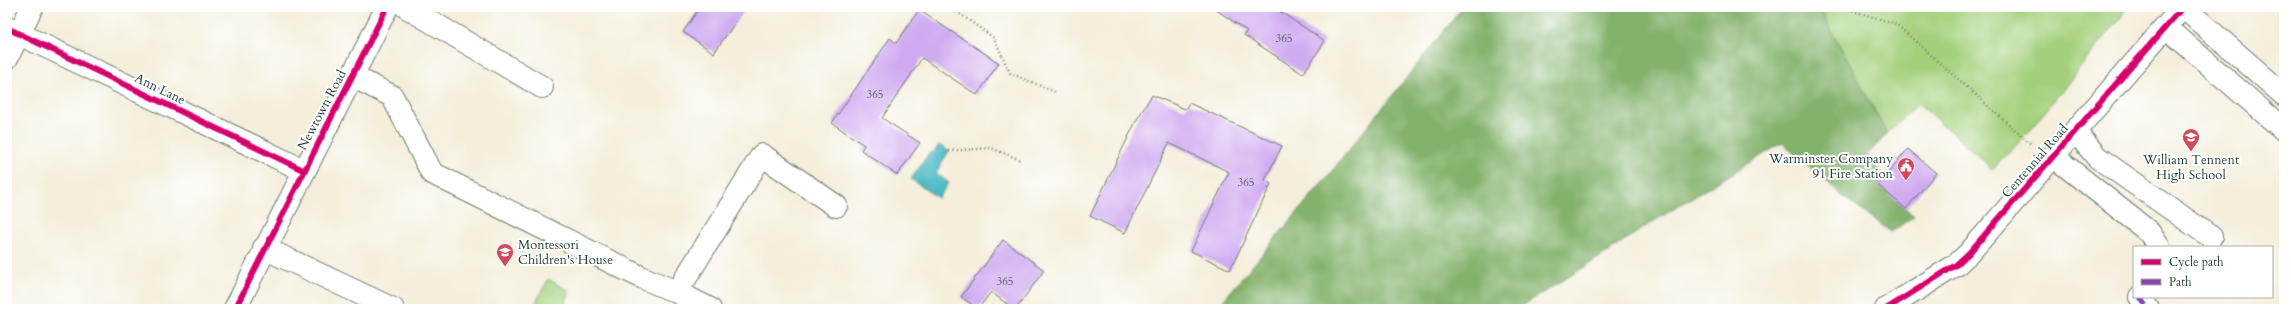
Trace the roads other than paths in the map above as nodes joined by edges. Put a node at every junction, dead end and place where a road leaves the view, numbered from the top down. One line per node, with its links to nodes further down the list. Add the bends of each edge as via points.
1 (32, 7): 6 (street)
2 (387, 7): 8 (street, Newtown Road)
3 (406, 7): 9 (street)
4 (2183, 7): 5 (street, Centennial Road); 10 (street)
5 (2166, 27): 11 (street); 12 (street, Centennial Road)
6 (13, 31): 7 (street); 14 (street, Ann Lane)
7 (7, 58)
8 (352, 76): 14 (street, Newtown Road); 20 (street, via 392,96 432,173 643,278)
9 (542, 86)
10 (2284, 95)
11 (2284, 130)
12 (2075, 131): 13 (street, Centennial Road); 16 (street, via 2098,157)
13 (2053, 156): 18 (street); 25 (street, Centennial Road, via 1956,265)
14 (303, 170): 19 (street, Newtown Road)
15 (836, 206): 20 (street, via 762,155)
16 (2172, 210): 17 (street); 18 (street)
17 (2211, 238)
18 (2154, 240)
19 (264, 248): 22 (street, Newtown Road); 23 (street)
20 (677, 292): 24 (street)
21 (2141, 298): 26 (street)
22 (235, 309)
23 (393, 309)
24 (710, 309)
25 (1886, 309)
26 (2148, 309)

